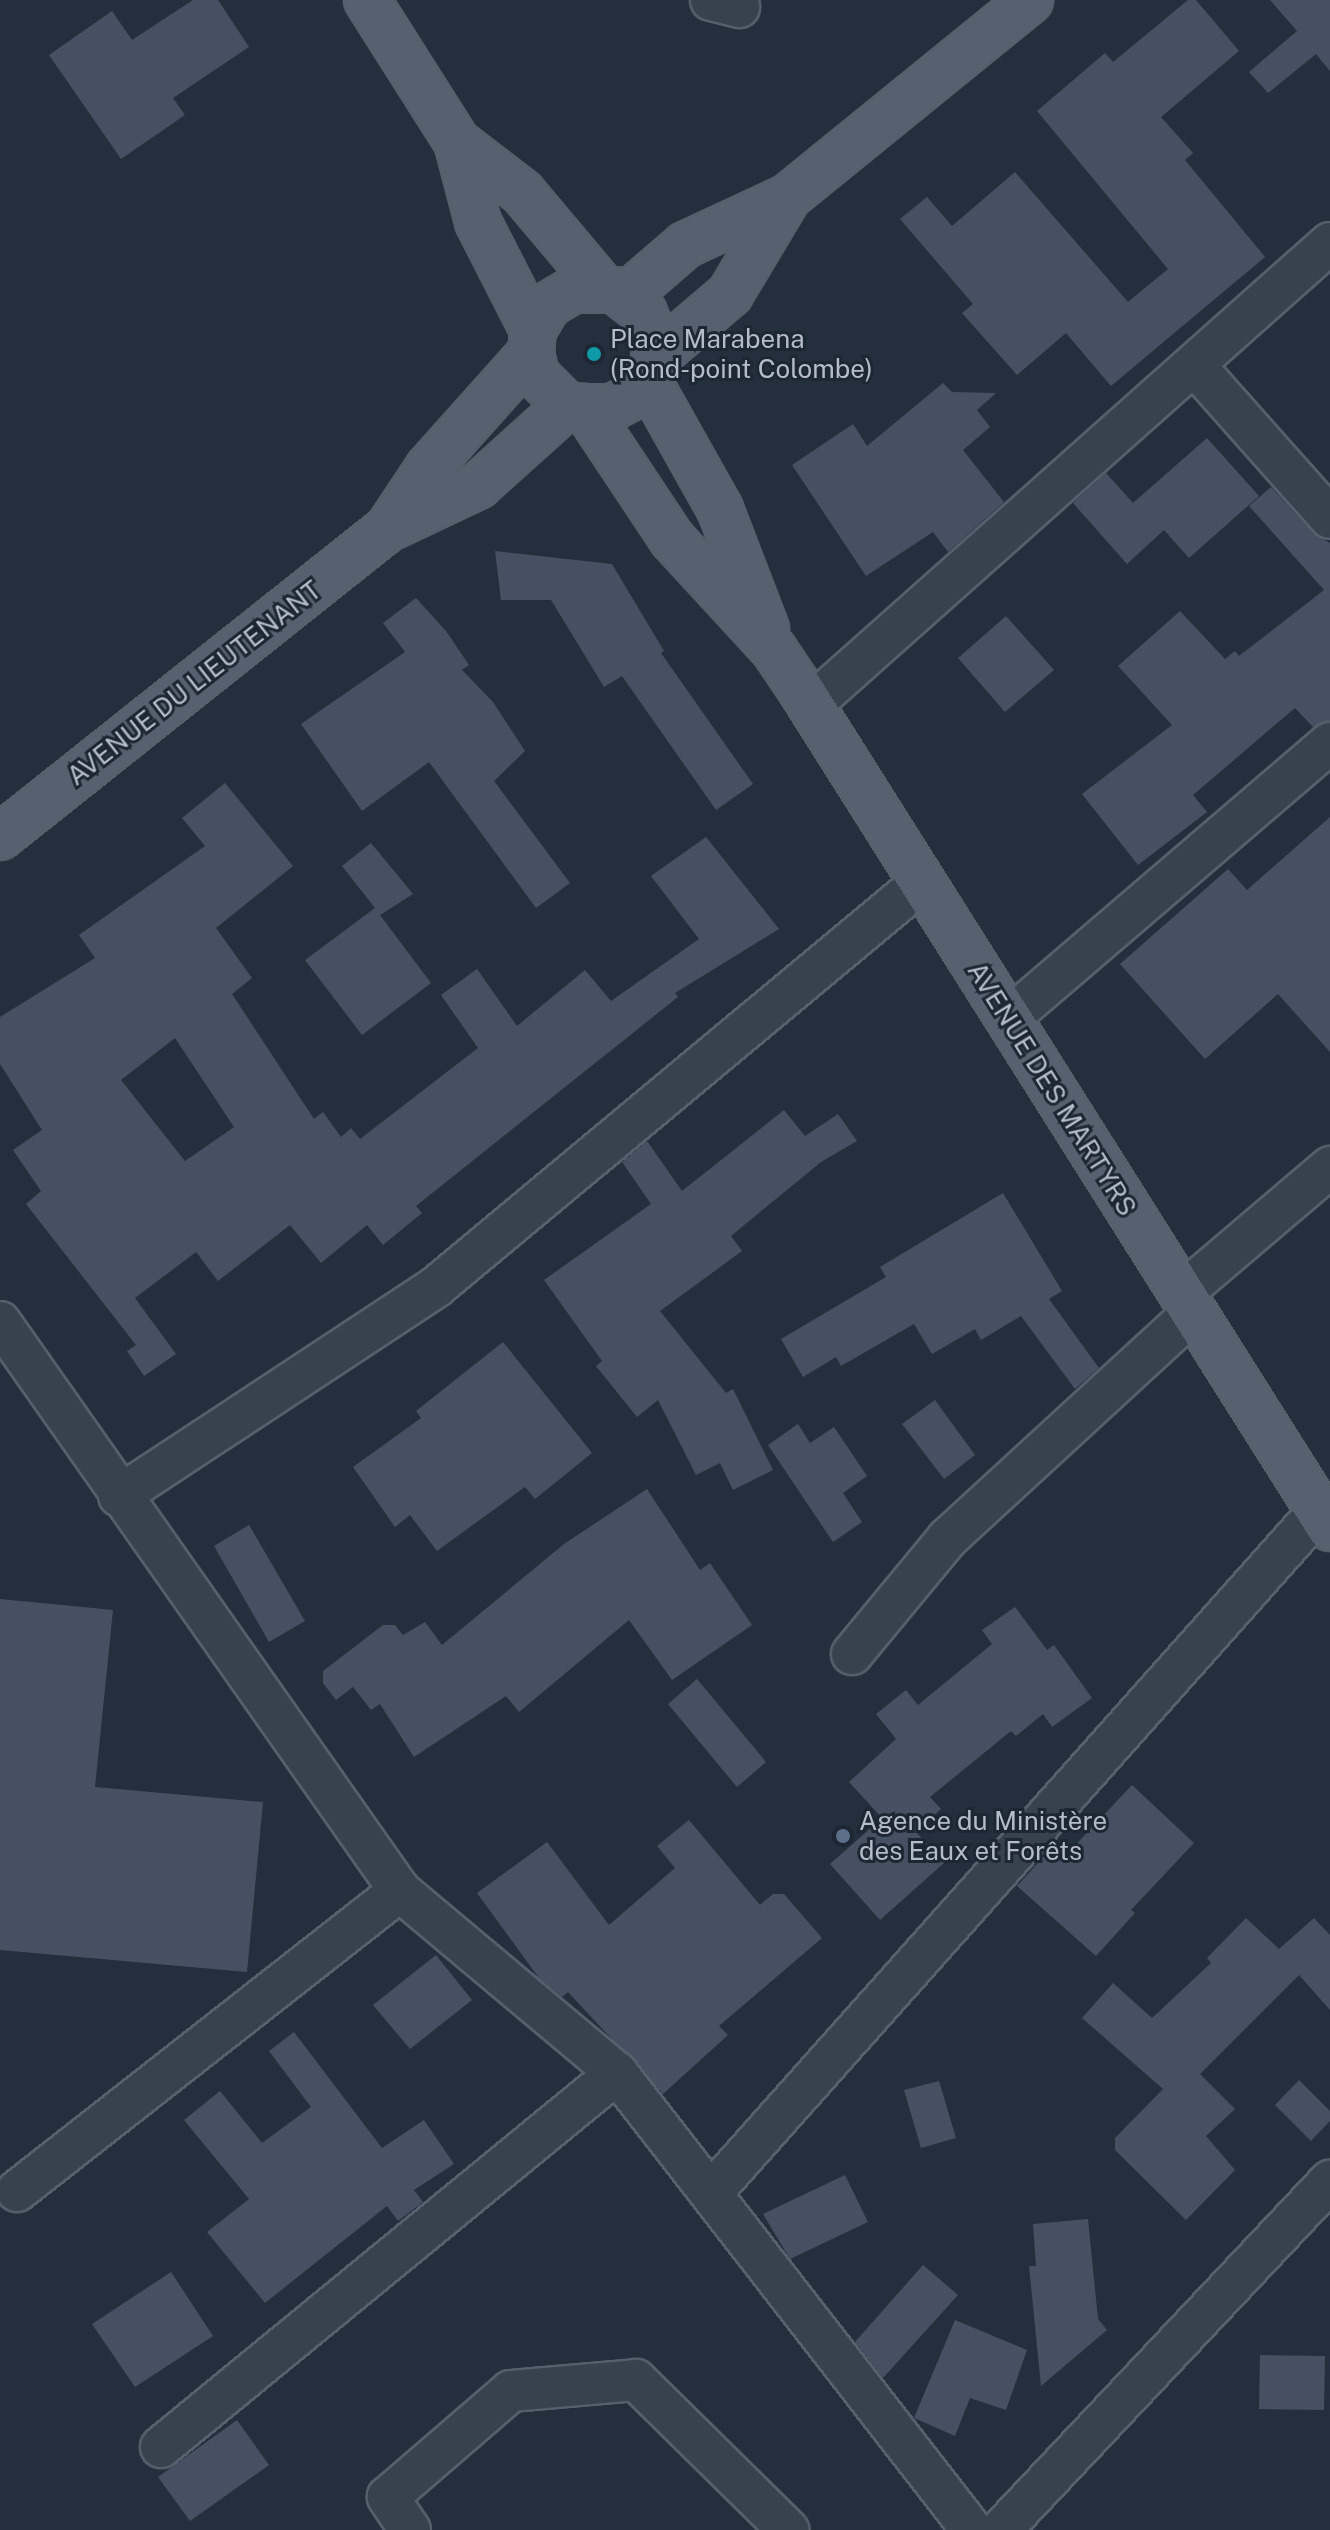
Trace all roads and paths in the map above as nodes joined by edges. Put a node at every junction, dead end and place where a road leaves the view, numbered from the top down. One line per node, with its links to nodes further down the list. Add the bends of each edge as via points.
1 (367, 0): 3 (main road)
2 (1030, 0): 4 (main road)
3 (457, 142): 6 (main road, via 522,192); 7 (main road, via 478,222)
4 (788, 197): 6 (main road, via 685,245); 9 (main road, via 730,294)
5 (1330, 243): 8 (street)
6 (614, 292): 7 (main road, via 573,290 548,305); 9 (main road, via 649,324)
7 (532, 342): 10 (main road, via 536,375); 12 (main road, AVENUE DU LIEUTENANT, via 428,468)
8 (1195, 366): 11 (street); 14 (street)
9 (651, 369): 10 (main road, via 632,397 611,408); 13 (main road, AVENUE DES MARTYRS, via 720,509)
10 (577, 408): 12 (main road, AVENUE DU LIEUTENANT, via 478,486); 13 (main road, AVENUE DES MARTYRS, via 672,539)
11 (1330, 518)
12 (387, 529): 16 (main road, AVENUE DU LIEUTENANT)
13 (774, 650): 14 (main road, AVENUE DES MARTYRS)
14 (811, 705): 17 (main road, AVENUE DES MARTYRS)
15 (1330, 743): 18 (street)
16 (0, 837)
17 (922, 882): 18 (main road, AVENUE DES MARTYRS); 22 (street, via 437,1286)
18 (1008, 1019): 20 (main road, AVENUE DES MARTYRS)
19 (1330, 1167): 20 (street)
20 (1187, 1303): 23 (main road, AVENUE DES MARTYRS); 24 (street, via 947,1539)
21 (0, 1322): 22 (street)
22 (119, 1496): 25 (street)
23 (1324, 1520): 29 (street)
24 (852, 1654)
25 (400, 1891): 26 (street); 28 (street)
26 (617, 2073): 29 (street); 30 (street)
27 (1330, 2181): 34 (street)
28 (17, 2191)
29 (713, 2191): 33 (street)
30 (161, 2447)
31 (410, 2530): 32 (street, via 388,2497 511,2391 636,2380)
32 (788, 2530)
33 (972, 2530)
34 (1001, 2530)

